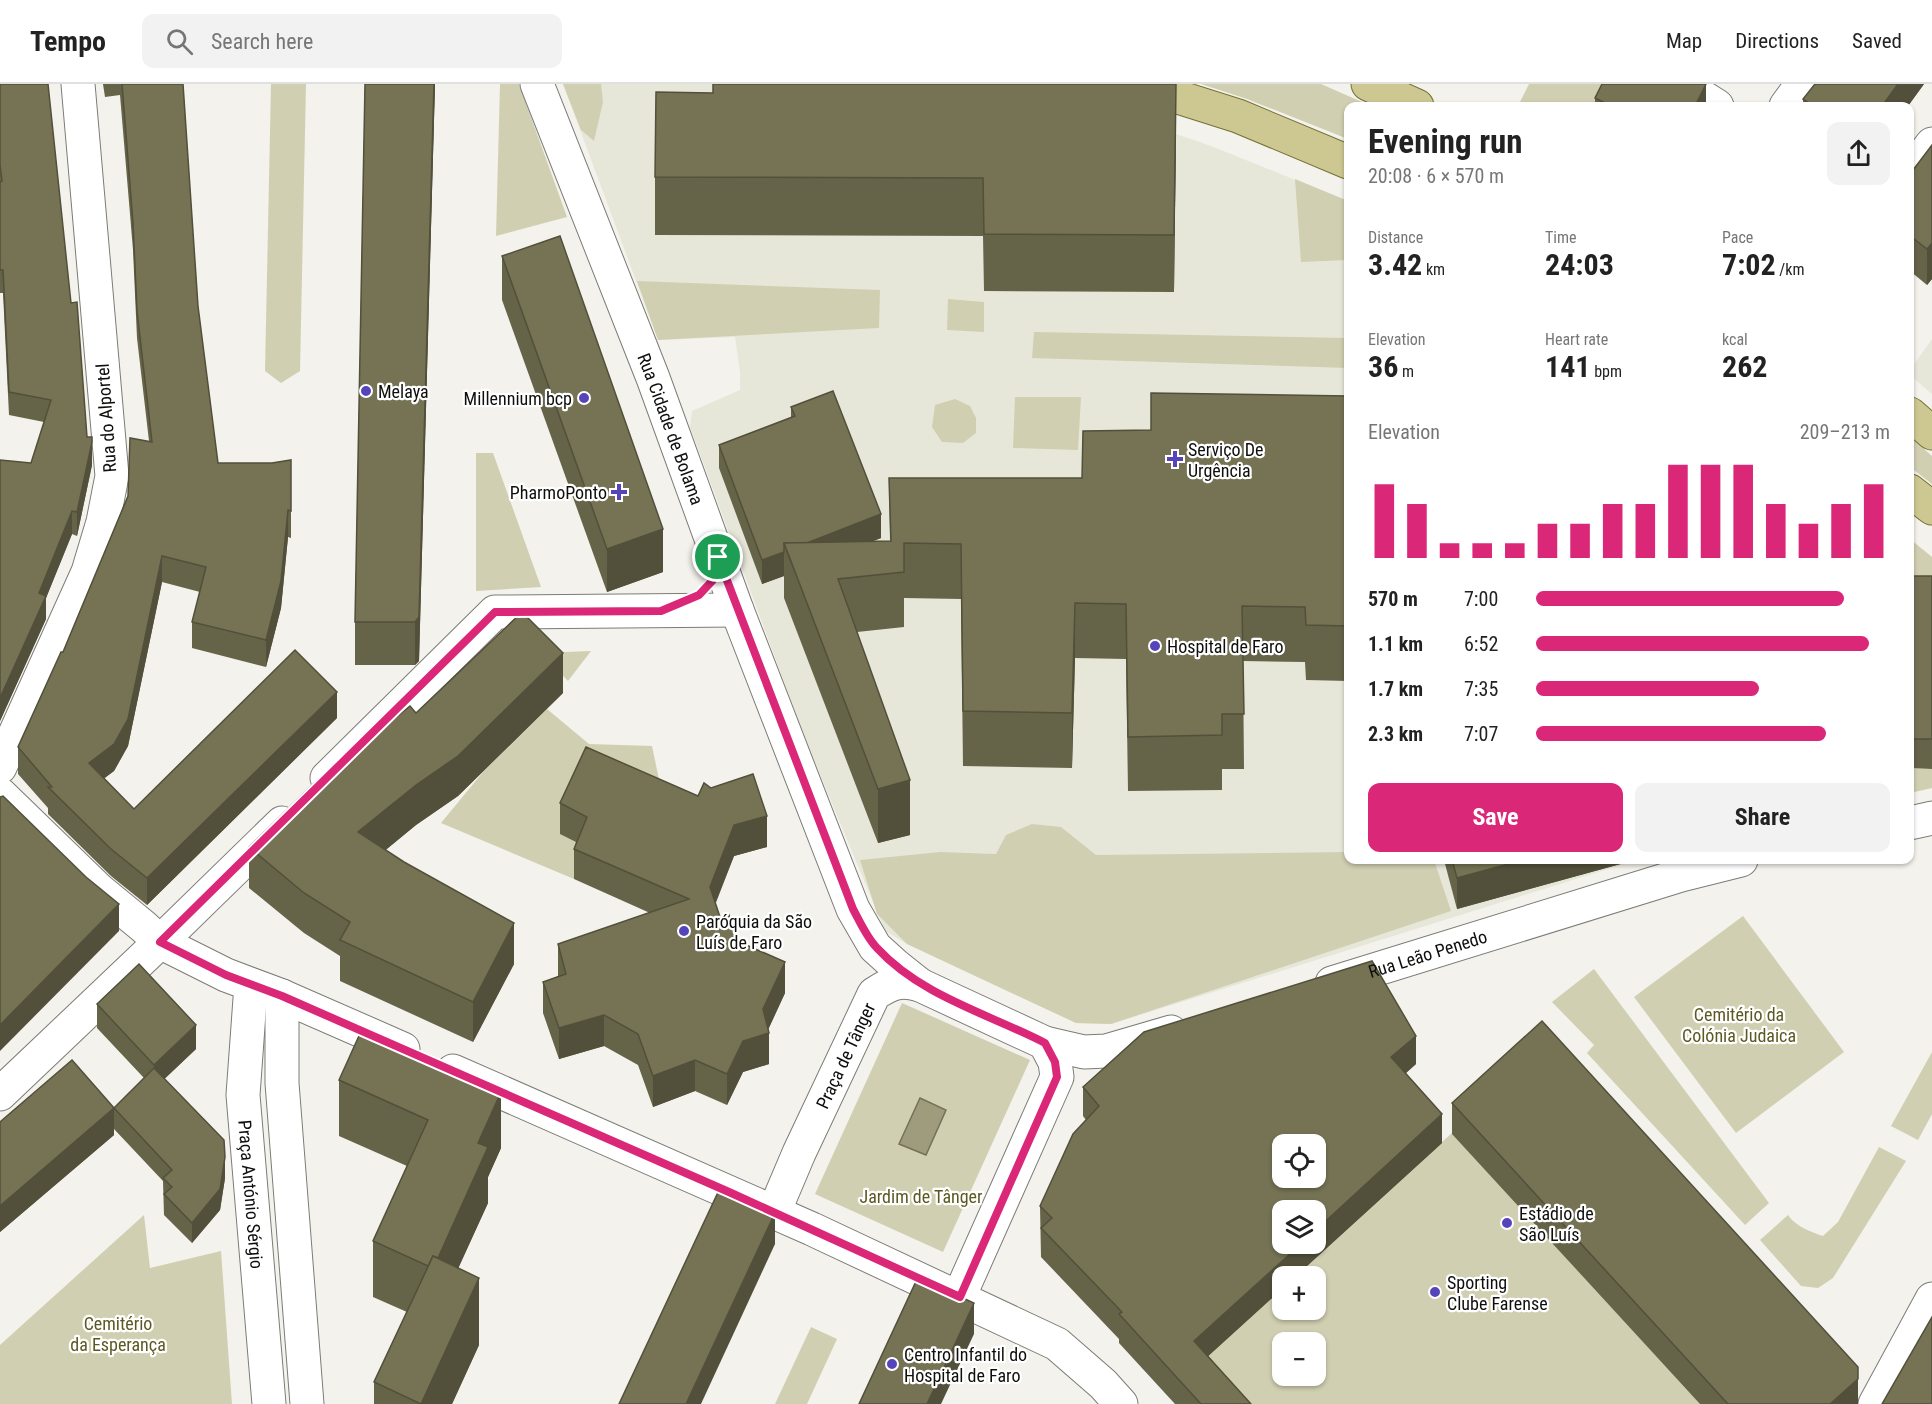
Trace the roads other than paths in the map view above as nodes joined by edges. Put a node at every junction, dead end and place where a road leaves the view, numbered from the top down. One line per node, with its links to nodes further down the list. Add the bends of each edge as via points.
1 (78, 84): 20 (street, Rua do Alportel, via 112,476 88,572)
2 (1137, 84): 11 (main road, via 1238,116)
3 (1368, 84): 7 (main road)
4 (1682, 84): 8 (street)
5 (1802, 84): 9 (street)
6 (538, 85): 17 (street, Rua Cidade de Bolama, via 653,378)
7 (1408, 102)
8 (1711, 102)
9 (1789, 102)
10 (1932, 144): 12 (street)
11 (1344, 160)
12 (1914, 168)
13 (1914, 417): 14 (main road)
14 (1932, 433)
15 (1914, 495): 16 (main road)
16 (1932, 508)
17 (718, 557): 18 (street, Rua Cidade de Bolama); 19 (street, via 713,580 699,595)
18 (737, 609): 19 (street); 25 (street, Rua Cidade de Bolama)
19 (661, 611): 26 (street, via 495,612)
20 (0, 767)
21 (0, 794): 26 (street, via 99,890)
22 (1932, 818): 23 (street)
23 (1914, 822)
24 (1725, 864): 29 (street, Rua Leão Penedo)
25 (853, 909): 28 (street, Rua Cidade de Bolama, via 875,946); 30 (street, Rua Cidade de Bolama)
26 (160, 942): 27 (street); 34 (street)
27 (251, 984): 31 (street); 38 (street, Praça António Sérgio, via 243,1095)
28 (921, 984): 30 (street, Praça de Tânger, via 905,981); 33 (street, Praça de Tânger)
29 (1299, 993)
30 (874, 994): 35 (street, Praça de Tânger)
31 (282, 996): 35 (street); 39 (street, via 282,1083)
32 (1196, 1025): 33 (street, via 1106,1051 1084,1052)
33 (1045, 1043): 36 (street, via 1055,1062 1057,1077)
34 (0, 1094)
35 (774, 1212): 36 (street)
36 (960, 1297): 40 (street, via 1057,1344)
37 (1932, 1299): 41 (street)
38 (269, 1404)
39 (307, 1404)
40 (1121, 1404)
41 (1875, 1404)

